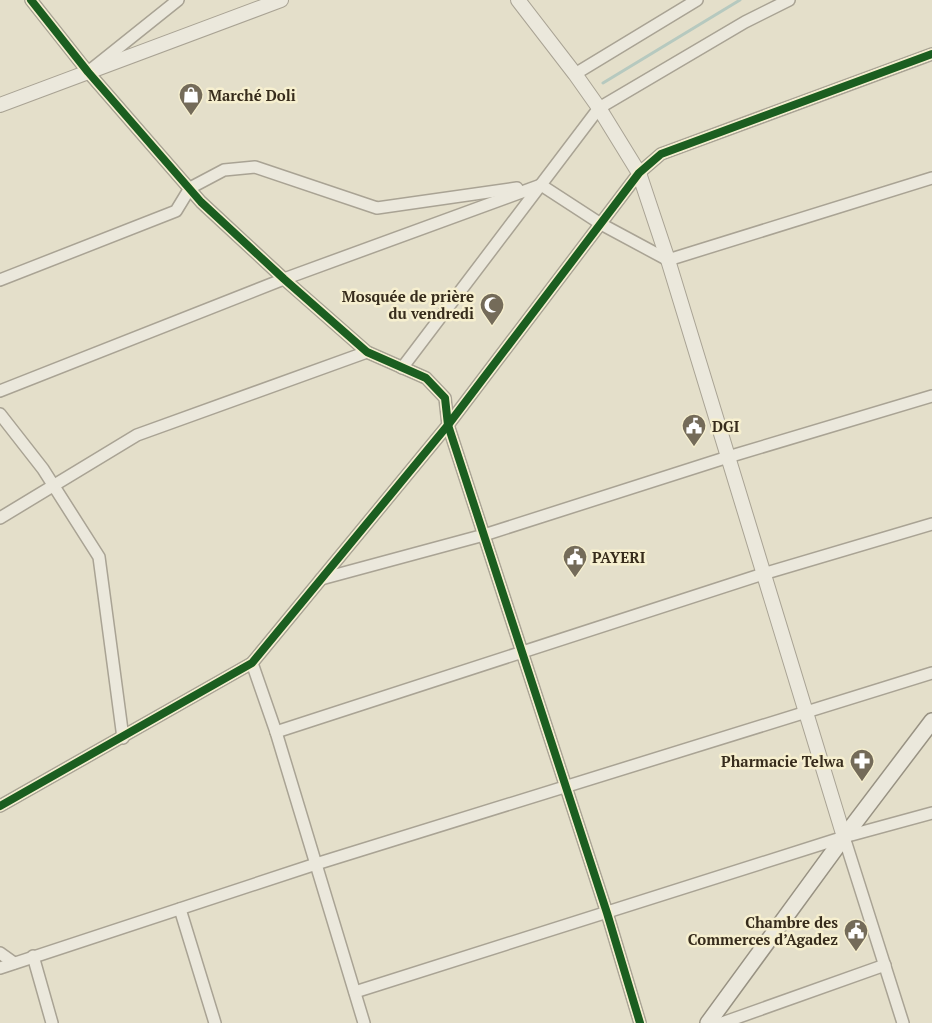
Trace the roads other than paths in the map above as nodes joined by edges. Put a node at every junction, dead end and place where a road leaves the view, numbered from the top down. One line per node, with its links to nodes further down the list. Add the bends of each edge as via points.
1 (31, 0): 8 (street)
2 (178, 0): 8 (street)
3 (281, 0): 8 (street)
4 (518, 0): 9 (street)
5 (697, 0): 9 (street)
6 (789, 0): 11 (street, via 745,22)
7 (932, 54): 12 (street, via 661,154)
8 (88, 72): 10 (street); 15 (street)
9 (575, 74): 11 (street)
10 (0, 105)
11 (599, 108): 12 (street); 14 (street)
12 (639, 173): 16 (street); 17 (street)
13 (932, 178): 17 (street)
14 (541, 185): 15 (street, via 377,208 255,167 224,170); 16 (street); 18 (street); 21 (street)
15 (190, 188): 18 (street); 19 (street, via 176,211)
16 (601, 224): 17 (street); 25 (street)
17 (668, 260): 26 (street)
18 (284, 279): 20 (street); 22 (street)
19 (0, 280)
20 (367, 352): 21 (street); 27 (street, via 137,435)
21 (402, 368): 25 (street, via 426,378 445,398)
22 (0, 391)
23 (932, 396): 26 (street)
24 (0, 414): 27 (street)
25 (448, 425): 30 (street); 32 (street)
26 (728, 457): 30 (street); 31 (street)
27 (54, 486): 28 (street); 39 (street, via 99,557)
28 (0, 518)
29 (932, 524): 31 (street)
30 (484, 535): 32 (street); 33 (street)
31 (763, 574): 33 (street); 36 (street)
32 (322, 578): 34 (street)
33 (522, 652): 38 (street); 40 (street)
34 (252, 663): 38 (street); 39 (street)
35 (932, 673): 36 (street)
36 (805, 712): 40 (street); 43 (street)
37 (932, 721): 43 (main road)
38 (276, 732): 44 (street)
39 (123, 738): 41 (street)
40 (566, 787): 44 (street); 46 (street)
41 (0, 806)
42 (932, 813): 43 (street)
43 (844, 836): 46 (street); 50 (street); 57 (main road)
44 (316, 864): 45 (street); 52 (street)
45 (180, 909): 48 (street); 54 (street)
46 (607, 913): 52 (street); 56 (street)
47 (0, 953): 49 (street)
48 (32, 956): 49 (street); 53 (street)
49 (14, 963): 51 (street)
50 (884, 965): 58 (street); 59 (street)
51 (0, 968)
52 (355, 992): 55 (street)
53 (52, 1023)
54 (215, 1023)
55 (364, 1023)
56 (640, 1023)
57 (708, 1023)
58 (722, 1023)
59 (903, 1023)

